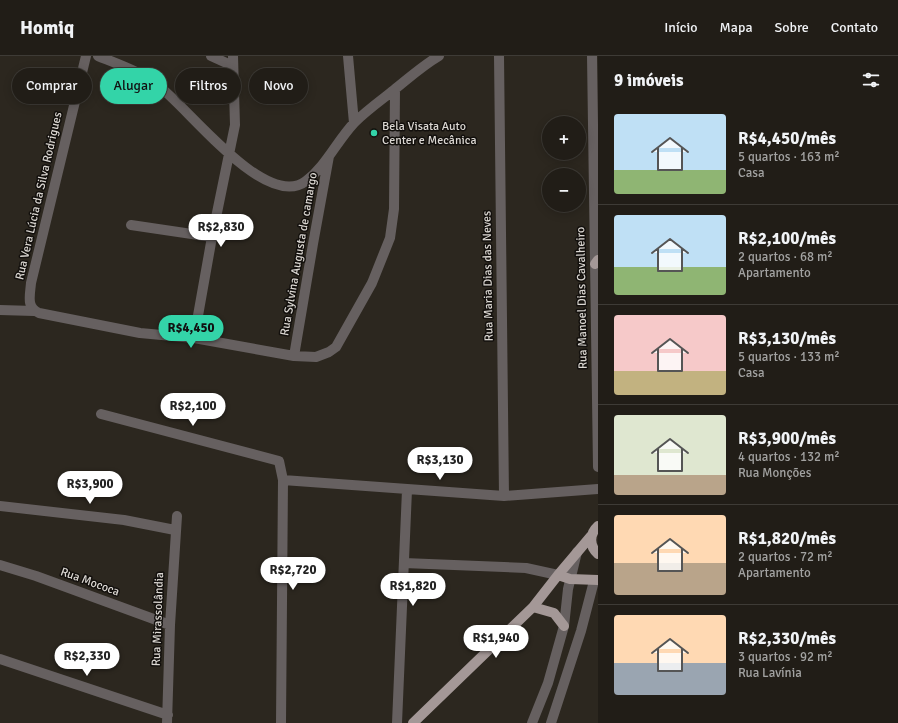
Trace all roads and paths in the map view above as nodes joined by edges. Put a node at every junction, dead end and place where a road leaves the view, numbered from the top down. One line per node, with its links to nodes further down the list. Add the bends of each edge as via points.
1 (86, 56): 17 (street, Rua Vera Lúcia da Silva Rodrigues, via 31,283 29,302)
2 (98, 56): 11 (street, via 155,83 176,100)
3 (211, 56): 8 (street)
4 (348, 56): 10 (street)
5 (439, 56): 9 (street, via 424,64)
6 (499, 56): 25 (street, Rua Maria Dias das Neves)
7 (592, 56): 15 (street, Rua Manoel Dias Cavalheiro)
8 (233, 61): 11 (street, via 235,125)
9 (395, 89): 10 (street); 19 (street, via 394,209 390,238 369,289 336,347 316,357)
10 (354, 123): 12 (street)
11 (230, 155): 12 (street, via 264,181 284,188 299,186 306,182); 14 (street)
12 (329, 156): 19 (street, Rua Sylvina Augusta de camargo)
13 (131, 225): 14 (street)
14 (212, 238): 18 (street)
15 (596, 262): 21 (street, Rua Manoel Dias Cavalheiro)
16 (0, 310): 17 (street)
17 (37, 312): 18 (street, via 140,333)
18 (194, 338): 19 (street)
19 (294, 356)
20 (101, 414): 22 (street, via 279,461)
21 (598, 467)
22 (283, 480): 24 (street); 43 (street)
23 (598, 489): 25 (street)
24 (407, 490): 25 (street); 33 (street)
25 (504, 496)
26 (0, 506): 29 (street, via 124,520)
27 (177, 516): 29 (street, Rua Mirassolândia)
28 (598, 526): 30 (main road)
29 (175, 530): 39 (street, Rua Mirassolândia)
30 (591, 536): 31 (main road); 32 (main road, via 591,544)
31 (577, 552): 35 (main road); 37 (street)
32 (598, 554)
33 (404, 563): 35 (street, via 526,568); 44 (street)
34 (0, 565): 39 (street, Rua Mococa)
35 (558, 575): 37 (main road); 38 (main road)
36 (597, 578): 37 (main road); 47 (street)
37 (570, 579): 40 (street)
38 (533, 607): 40 (main road, via 554,613); 45 (main road)
39 (170, 625): 42 (street, Rua Mirassolândia)
40 (564, 626): 46 (street, via 548,683)
41 (0, 659): 42 (street)
42 (168, 719)
43 (281, 723)
44 (397, 723)
45 (413, 723)
46 (532, 723)
47 (550, 723)

